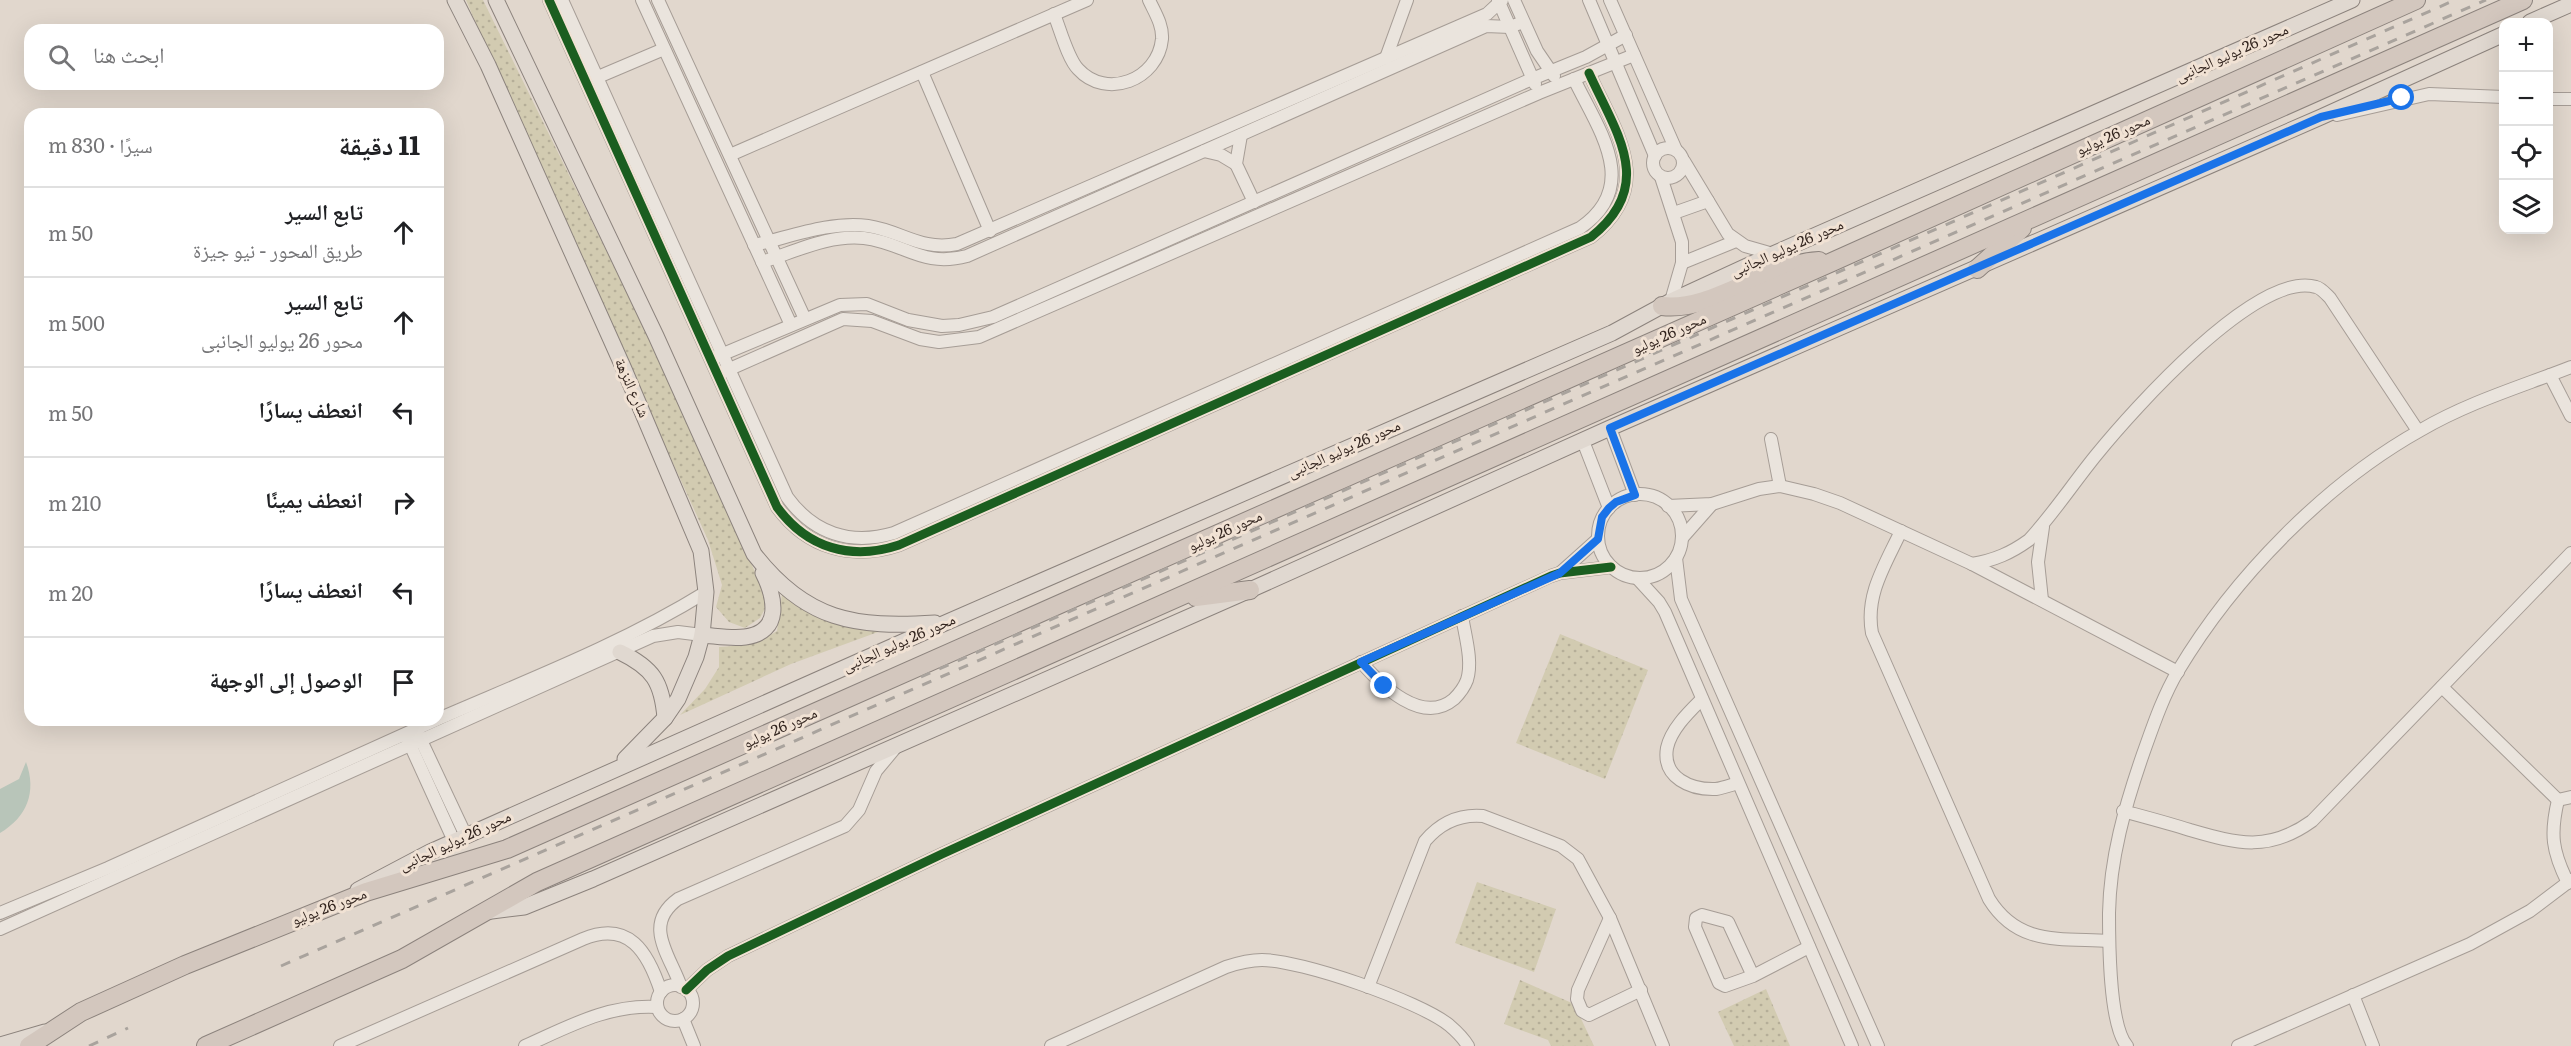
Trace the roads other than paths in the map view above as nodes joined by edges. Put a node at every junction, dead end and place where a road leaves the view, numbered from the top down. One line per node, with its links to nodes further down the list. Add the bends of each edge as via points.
1 (455, 0): 96 (main road, شارع النزهة, via 488,65 655,440 701,551)
2 (496, 0): 89 (main road, via 656,336)
3 (549, 0): 67 (street)
4 (562, 0): 32 (street)
5 (642, 0): 25 (street)
6 (658, 0): 44 (street)
7 (1087, 0): 18 (street)
8 (1149, 0): 18 (street, via 1161,25 1160,51 1146,72 1123,84 1097,82 1076,68)
9 (1407, 0): 27 (street)
10 (1514, 0): 20 (street)
11 (1589, 0): 24 (street)
12 (1610, 0): 22 (street)
13 (2352, 0): 57 (main road, محور 26 يوليو الجانبى)
14 (2416, 0): 60 (highway, محور 26 يوليو)
15 (2523, 0): 52 (highway)
16 (1499, 1): 21 (street); 27 (street, via 1487,14)
17 (2571, 4): 19 (main road)
18 (1054, 14): 30 (street)
19 (2539, 18)
20 (1523, 22): 21 (street); 29 (street)
21 (1510, 27): 33 (street); 41 (street, via 1486,26)
22 (1626, 35): 24 (street); 26 (street)
23 (2499, 36): 40 (main road)
24 (1609, 44): 28 (street); 29 (street)
25 (664, 49): 32 (street); 56 (street)
26 (1634, 55): 28 (street); 42 (street)
27 (1386, 58): 53 (street)
28 (1614, 63): 31 (street); 45 (street)
29 (1551, 71): 33 (street); 35 (street)
30 (922, 72): 44 (street); 53 (street)
31 (1588, 73): 34 (street); 87 (street, via 1624,150 1627,165 1619,206 1591,237)
32 (598, 77): 66 (street)
33 (1532, 79): 36 (street); 49 (street)
34 (1574, 79): 35 (street); 84 (street, via 1613,169 1609,197 1602,209 1580,228)
35 (1559, 85): 36 (street)
36 (1539, 93): 69 (street, via 979,337 939,342 872,321 843,319)
37 (2499, 97): 40 (street, via 2429,94)
38 (2553, 99): 39 (street)
39 (2571, 99)
40 (2321, 117): 62 (main road)
41 (1241, 135): 43 (street); 47 (street)
42 (1676, 150): 45 (street, via 1662,149); 46 (street)
43 (1204, 151): 47 (street); 58 (street, via 967,256 951,260 922,258 879,241 849,237)
44 (730, 155): 55 (street)
45 (1655, 156): 48 (street, via 1653,165)
46 (1684, 161): 48 (street, via 1682,171 1675,177); 50 (street)
47 (1236, 164): 49 (street)
48 (1661, 177): 51 (street)
49 (1254, 201): 64 (street, via 976,322 925,324 854,303)
50 (1708, 201): 51 (street); 54 (street)
51 (1674, 213): 61 (street, via 1682,242)
52 (2035, 217): 62 (highway); 97 (highway)
53 (990, 231): 55 (street, via 947,246 925,245 865,225 833,226)
54 (1736, 241): 57 (street); 61 (street)
55 (770, 242): 56 (street); 58 (street)
56 (754, 245): 59 (street)
57 (1773, 254): 63 (main road, محور 26 يوليو الجانبى)
58 (777, 258): 59 (street); 64 (street)
59 (762, 262): 65 (street)
60 (1832, 262): 63 (highway, via 1795,264 1686,306); 122 (highway, محور 26 يوليو, via 507,849)
61 (1682, 263): 63 (street)
62 (1977, 269): 73 (main road)
63 (1666, 303): 100 (main road, محور 26 يوليو الجانبى, via 1601,338)
64 (805, 319): 65 (street)
65 (790, 325): 66 (street)
66 (723, 354): 67 (street); 69 (street)
67 (710, 360): 70 (street)
68 (2571, 367): 71 (street)
69 (729, 369): 70 (street); 84 (street, via 796,509 834,535)
70 (716, 375): 87 (street, via 770,494 786,519 810,539 831,548 853,553)
71 (2550, 375): 72 (street); 74 (street, via 2474,403)
72 (2571, 416)
73 (1610, 428): 76 (main road); 78 (street)
74 (2418, 431): 82 (street, via 2330,298 2318,287 2287,287 2245,310 2187,357 2116,432); 104 (street, via 2359,472 2282,540 2234,592)
75 (1771, 439): 77 (street)
76 (1583, 441): 81 (street); 95 (main road)
77 (1780, 486): 79 (street); 83 (street, via 1840,502)
78 (1635, 495): 80 (street, via 1647,495); 81 (street)
79 (1712, 504): 80 (street); 85 (street)
80 (1668, 506): 85 (street, via 1676,515)
81 (1609, 508): 86 (street, via 1602,517)
82 (2044, 525): 91 (street, via 2012,552); 98 (street, via 2038,562)
83 (1901, 531): 91 (street); 127 (street, via 1873,590 1872,633 1989,899 2006,921 2030,935)
84 (879, 538): 87 (street)
85 (1682, 538): 90 (street)
86 (1598, 539): 92 (street); 93 (street)
87 (884, 550)
88 (2571, 553): 106 (street)
89 (754, 554): 100 (main road, via 794,595 837,617 885,626); 101 (main road, via 774,599 775,608 767,624 754,636 743,638)
90 (1676, 558): 94 (street, via 1666,569); 150 (street, via 1681,599)
91 (1972, 564): 98 (street)
92 (1611, 567): 93 (street); 94 (street)
93 (1560, 573): 99 (street)
94 (1637, 578): 107 (street, via 1665,612)
95 (1250, 590): 97 (highway); 113 (main road)
96 (706, 592): 101 (main road, شارع النزهة); 105 (street)
97 (1177, 599): 123 (highway, via 537,882)
98 (2042, 600): 104 (street)
99 (1462, 616): 103 (street); 103 (street, via 1467,679 1461,693 1443,706 1421,707 1408,702 1384,686)
100 (945, 623): 114 (main road, محور 26 يوليو الجانبى)
101 (702, 635): 102 (street, via 661,634); 109 (main road, شارع النزهة, via 688,679)
102 (620, 652): 105 (street); 109 (main road, via 649,670 656,680 663,695)
103 (1361, 662): 131 (street, via 728,956)
104 (2178, 672): 118 (street, via 2155,719)
105 (531, 685): 108 (street); 112 (street)
106 (2442, 687): 117 (street); 118 (street, via 2312,821 2280,839 2245,843 2227,840)
107 (1702, 699): 115 (street); 115 (street, via 1671,738 1667,749 1671,771 1694,788 1718,789)
108 (444, 716)
109 (665, 718): 114 (main road, شارع النزهة)
110 (421, 726): 111 (street)
111 (410, 731): 112 (street); 120 (street)
112 (416, 744): 119 (street); 120 (street)
113 (896, 746): 123 (main road, via 534,904); 131 (street, via 876,771 859,810 845,826 685,896 665,910 659,931)
114 (613, 770): 119 (main road, محور 26 يوليو الجانبى)
115 (1738, 783): 128 (street)
116 (2571, 797): 117 (street)
117 (2558, 800): 121 (street, via 2552,824 2553,846)
118 (2123, 811): 127 (street, via 2111,878)
119 (460, 838): 122 (main road, محور 26 يوليو الجانبى, via 406,863)
120 (110, 873): 124 (street); 126 (street)
121 (2569, 881): 134 (street, via 2499,929)
122 (339, 902): 137 (highway, محور 26 يوليو, via 124,992)
123 (484, 912): 142 (highway, via 402,959)
124 (0, 913)
125 (1610, 918): 130 (street, via 1578,859 1561,846 1483,816 1459,818 1438,827 1425,841); 132 (street); 132 (street, via 1578,990 1582,1011 1589,1015)
126 (0, 930)
127 (2109, 941): 139 (street, via 2111,981)
128 (1809, 947): 129 (street); 149 (street)
129 (1753, 976): 129 (street, via 1728,987 1719,983 1695,927 1696,918 1702,915 1728,922)
130 (1368, 987): 138 (street, via 1280,961 1243,962); 147 (street, via 1449,1025)
131 (684, 988): 133 (street, via 670,986); 136 (street, via 692,1003)
132 (1641, 990): 148 (street)
133 (661, 992): 135 (street); 143 (street, via 656,975 637,946 622,935 604,932)
134 (2354, 995): 151 (street); 152 (street)
135 (657, 1007): 136 (street, via 667,1020); 144 (street, via 607,1011)
136 (683, 1019): 145 (street)
137 (51, 1030): 140 (main road); 141 (highway, محور 26 يوليو)
138 (1071, 1042): 146 (street)
139 (2123, 1044)
140 (0, 1045)
141 (29, 1046)
142 (206, 1046)
143 (340, 1046)
144 (525, 1046)
145 (694, 1046)
146 (1051, 1046)
147 (1468, 1046)
148 (1663, 1046)
149 (1852, 1046)
150 (1878, 1046)
151 (2238, 1046)
152 (2373, 1046)

